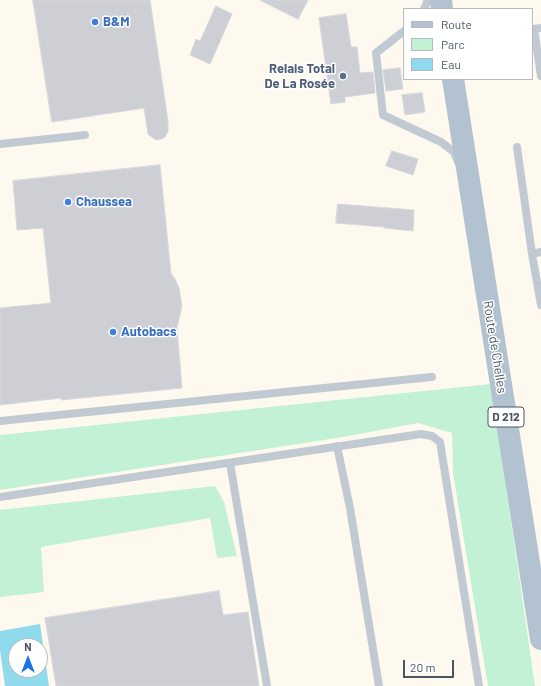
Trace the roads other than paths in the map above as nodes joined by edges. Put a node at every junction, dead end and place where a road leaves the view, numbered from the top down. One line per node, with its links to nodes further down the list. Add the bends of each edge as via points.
1 (541, 28): 3 (lane, via 534,30)
2 (403, 32): 8 (lane, via 376,52 383,115 441,142 454,152)
3 (541, 76)
4 (453, 80): 8 (main road, Route de Chelles / D 212)
5 (85, 135): 6 (lane)
6 (0, 144)
7 (517, 147): 10 (lane)
8 (471, 196): 17 (main road, Route de Chelles / D 212)
9 (541, 252): 10 (lane)
10 (532, 254): 11 (lane)
11 (541, 305)
12 (432, 377): 13 (lane)
13 (0, 421)
14 (338, 446): 15 (lane); 19 (lane); 20 (lane, via 421,434 432,436 440,442)
15 (230, 463): 16 (lane); 18 (lane)
16 (0, 498)
17 (541, 639)
18 (267, 686)
19 (379, 686)
20 (479, 686)

